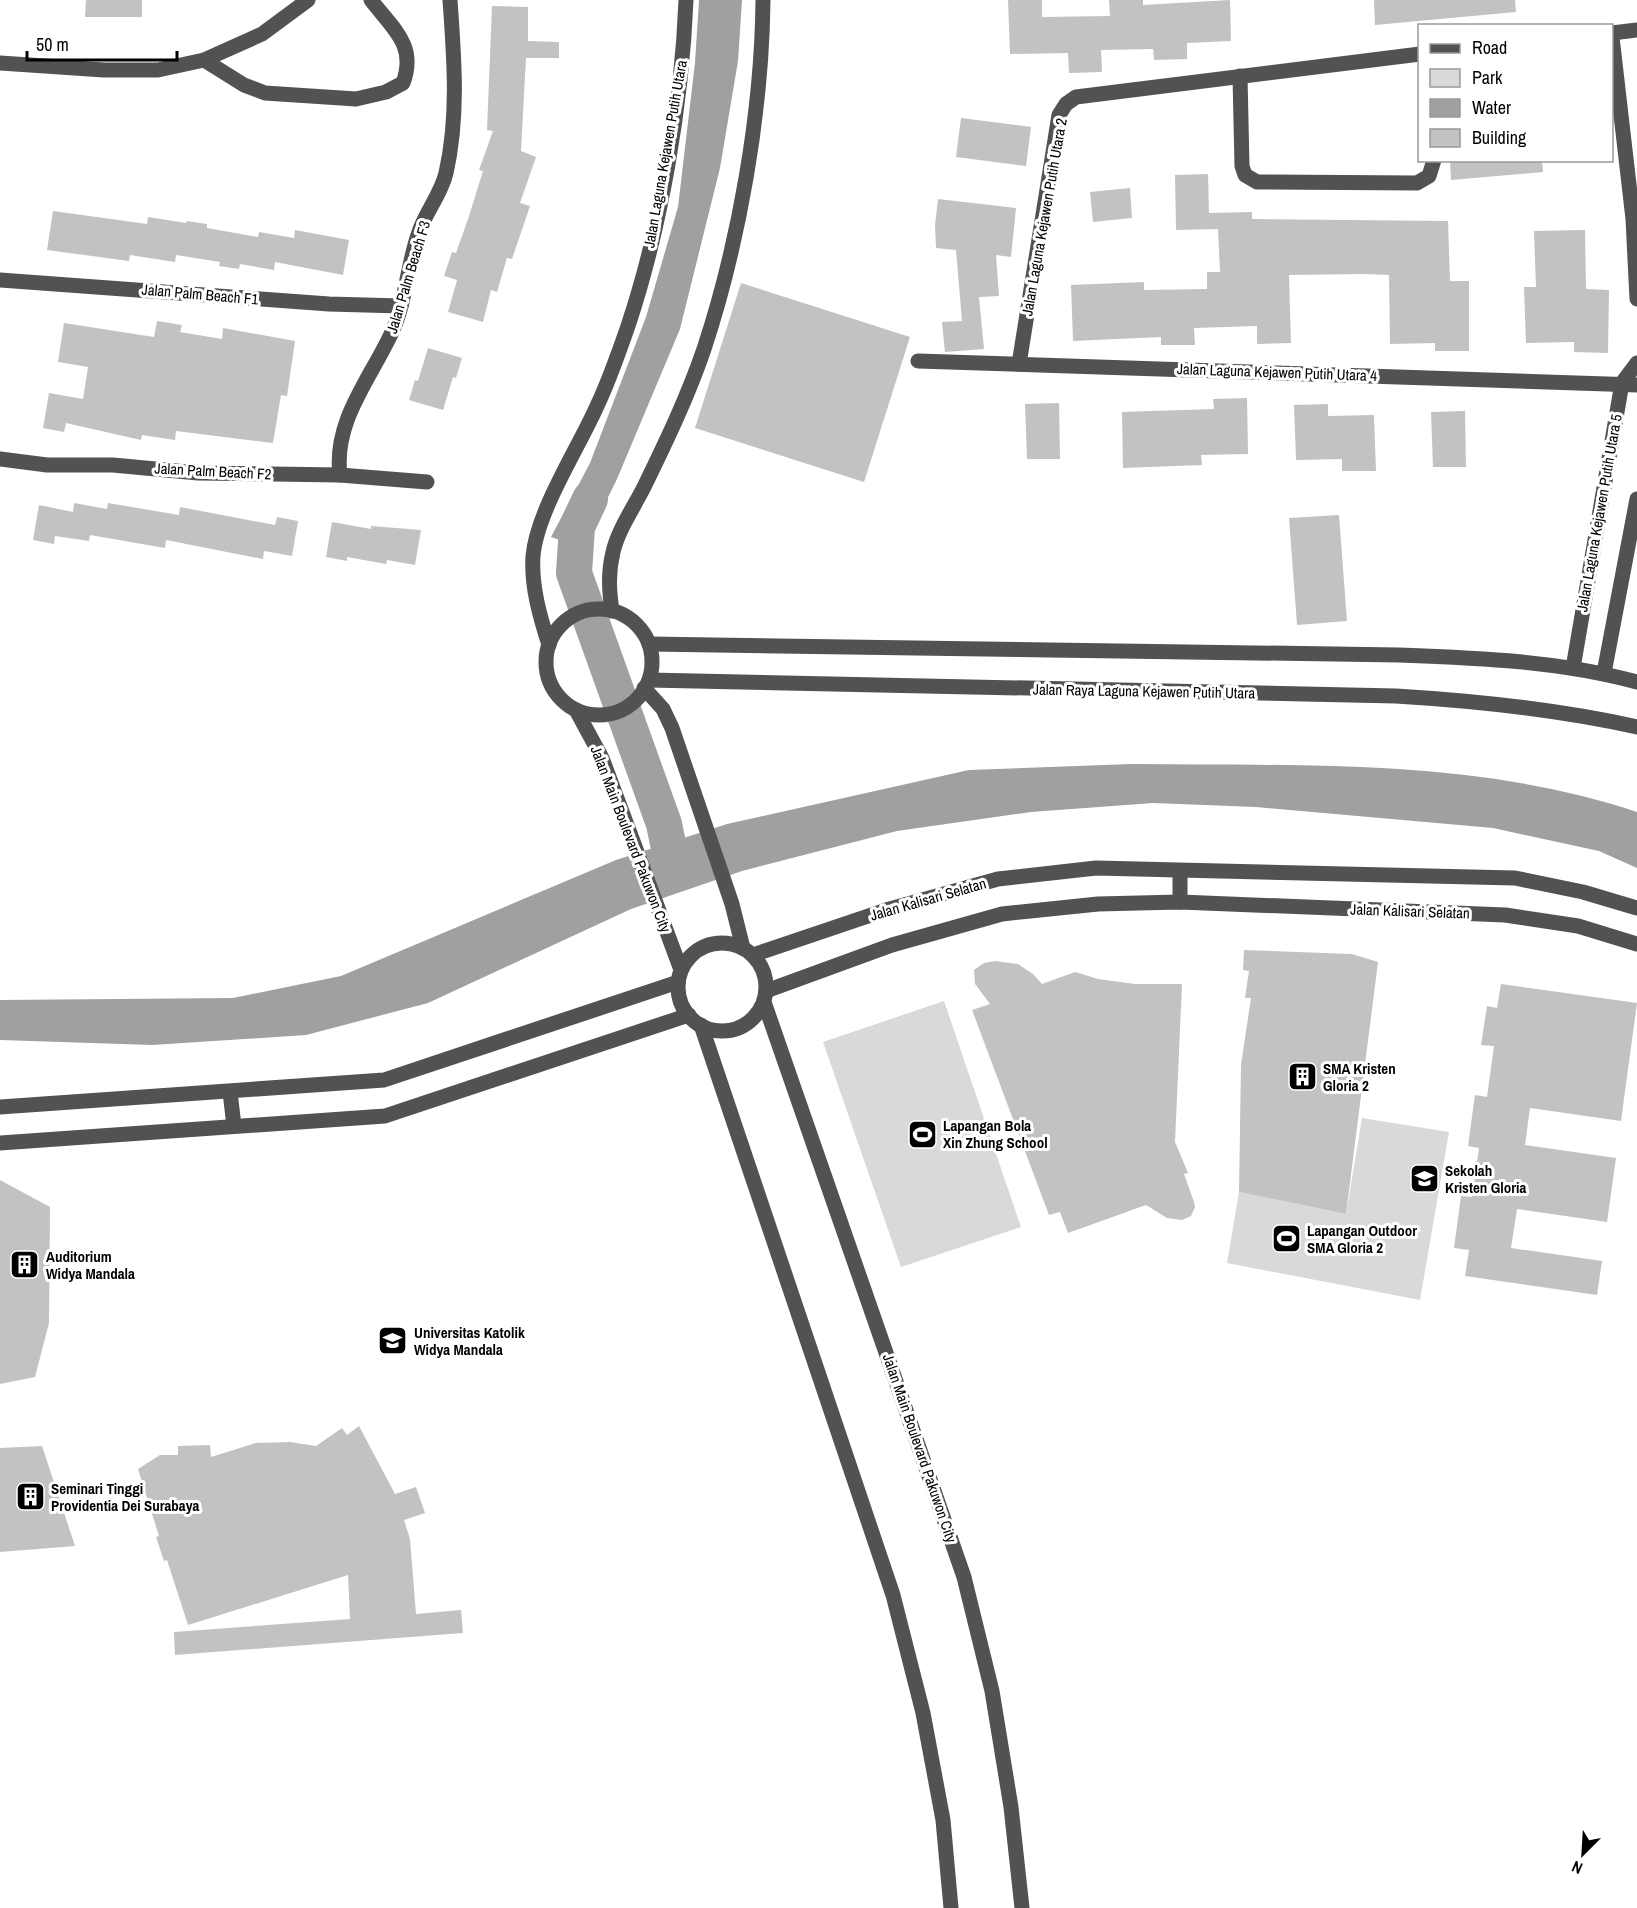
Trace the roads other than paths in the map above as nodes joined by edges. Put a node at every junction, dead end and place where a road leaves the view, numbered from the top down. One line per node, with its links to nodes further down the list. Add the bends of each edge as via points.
1 (308, 0): 10 (street, via 262,34)
2 (371, 0): 10 (street, via 408,48 409,66 403,83 386,92 356,99 265,93)
3 (450, 0): 17 (street, Jalan Palm Beach F3, via 453,135 445,175 418,234)
4 (686, 0): 28 (street, Jalan Laguna Kejawen Putih Utara, via 673,126 654,232 628,325 598,404 545,514 533,555 535,592)
5 (764, 0): 26 (street, via 752,137 731,253 704,350 669,436 613,549 608,577)
6 (1637, 30): 7 (street)
7 (1613, 35)
8 (1613, 50): 14 (street)
9 (1418, 54): 12 (street, Jalan Laguna Kejawen Putih Utara 2)
10 (204, 60): 11 (street, via 158,70)
11 (0, 63)
12 (1240, 76): 13 (street, via 1242,166 1245,174 1257,182 1417,183 1429,176); 20 (street, Jalan Laguna Kejawen Putih Utara 2, via 1076,97 1065,104 1059,115)
13 (1433, 162)
14 (1635, 219): 16 (street)
15 (0, 280): 17 (street, Jalan Palm Beach F1)
16 (1637, 299)
17 (401, 306): 23 (street, Jalan Palm Beach F3, via 347,417 338,458)
18 (918, 361): 20 (street, Jalan Laguna Kejawen Putih Utara 4)
19 (1637, 363): 21 (street, Jalan Laguna Kejawen Putih Utara 5)
20 (1019, 364): 21 (street, Jalan Laguna Kejawen Putih Utara 4)
21 (1630, 384): 29 (street, Jalan Laguna Kejawen Putih Utara 5)
22 (0, 459): 23 (street, Jalan Palm Beach F2, via 198,473)
23 (340, 475): 24 (street, Jalan Palm Beach F2)
24 (427, 482)
25 (1637, 498): 30 (street)
26 (612, 611): 27 (street, via 641,629); 28 (street, via 592,610 573,615 558,628)
27 (649, 644): 29 (street, via 1400,655 1494,659); 32 (street, via 651,663)
28 (549, 645): 33 (street, via 546,664 550,683 561,699)
29 (1574, 668): 30 (street)
30 (1604, 674): 31 (street)
31 (1637, 682)
32 (646, 684): 33 (street, via 640,697 627,708 593,715); 34 (street, Jalan Raya Laguna Kejawen Putih Utara, via 1395,696 1492,702 1577,713); 39 (street, via 663,709 697,795)
33 (576, 710): 40 (street, Jalan Main Boulevard Pakuwon City, via 602,758 624,814 668,932)
34 (1637, 727)
35 (1180, 871): 36 (street); 37 (street, Jalan Kalisari Selatan, via 1515,878); 39 (street, Jalan Kalisari Selatan, via 1096,868 998,879)
36 (1180, 902): 38 (street, Jalan Kalisari Selatan, via 1505,915 1578,926); 41 (street, Jalan Kalisari Selatan, via 1098,903 1002,914 892,945)
37 (1637, 908)
38 (1637, 944)
39 (748, 951): 40 (street, via 732,944 707,945 692,955); 41 (street, via 764,972)
40 (680, 976): 42 (street, via 680,1000); 43 (street, via 384,1080)
41 (765, 997): 42 (street, via 752,1019 733,1029 711,1029); 48 (street, Jalan Main Boulevard Pakuwon City, via 964,1577 992,1691 1011,1806)
42 (695, 1020): 45 (street, via 385,1116); 47 (street, via 893,1595 923,1713 943,1820)
43 (231, 1092): 44 (street); 45 (street)
44 (0, 1107)
45 (234, 1126): 46 (street)
46 (0, 1143)
47 (951, 1908)
48 (1022, 1908)

